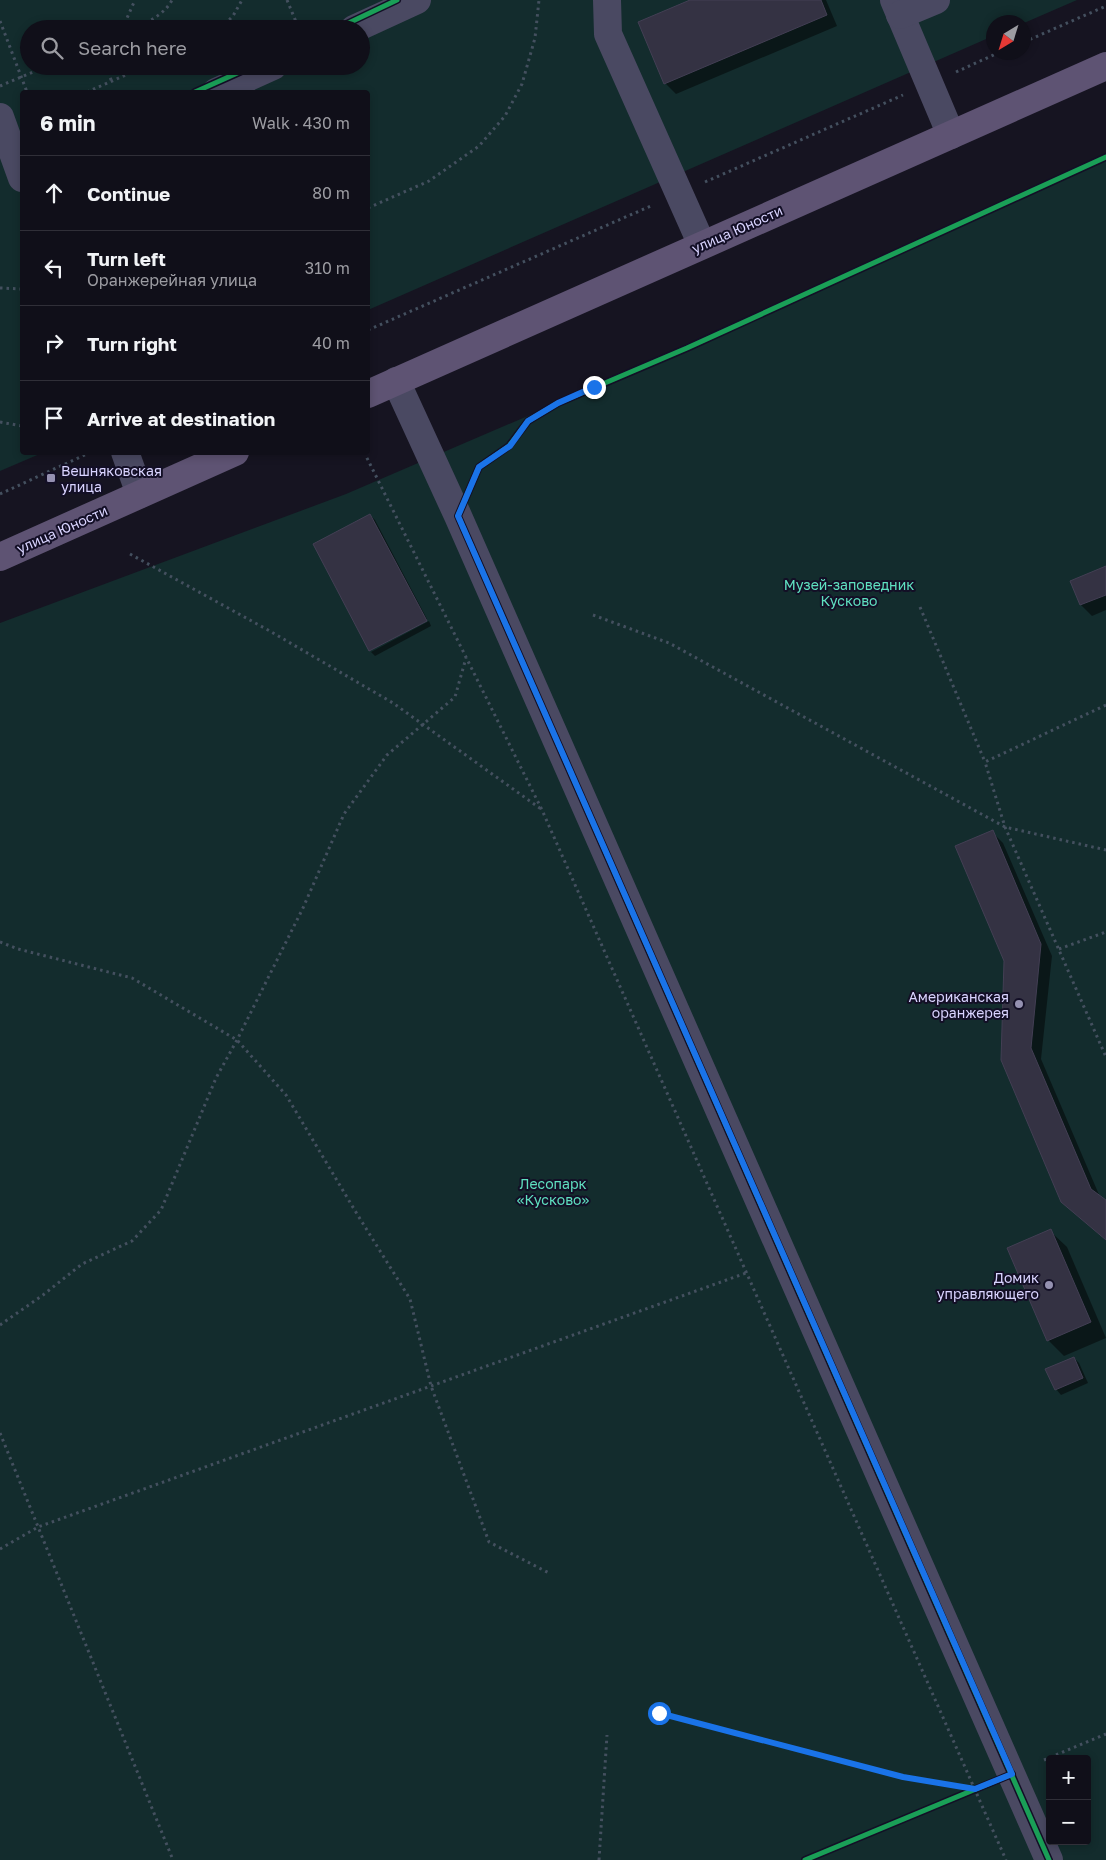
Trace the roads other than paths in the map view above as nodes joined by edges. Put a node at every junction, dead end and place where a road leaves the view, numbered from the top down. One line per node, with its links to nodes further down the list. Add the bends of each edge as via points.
1 (417, 0): 5 (street)
2 (607, 0): 12 (street, via 608,34)
3 (936, 0): 4 (street)
4 (897, 8): 10 (street)
5 (370, 22)
6 (1106, 66): 10 (main road, улица Юности)
7 (253, 75): 8 (street)
8 (220, 90)
9 (0, 118): 11 (street)
10 (951, 135): 12 (main road, улица Юности)
11 (20, 173)
12 (702, 245): 13 (main road, улица Юности)
13 (396, 381): 14 (main road, улица Юности); 19 (street)
14 (370, 393)
15 (126, 455): 17 (street)
16 (228, 455): 17 (main road, улица Юности)
17 (140, 494): 18 (main road, улица Юности)
18 (0, 557)
19 (1049, 1860)

